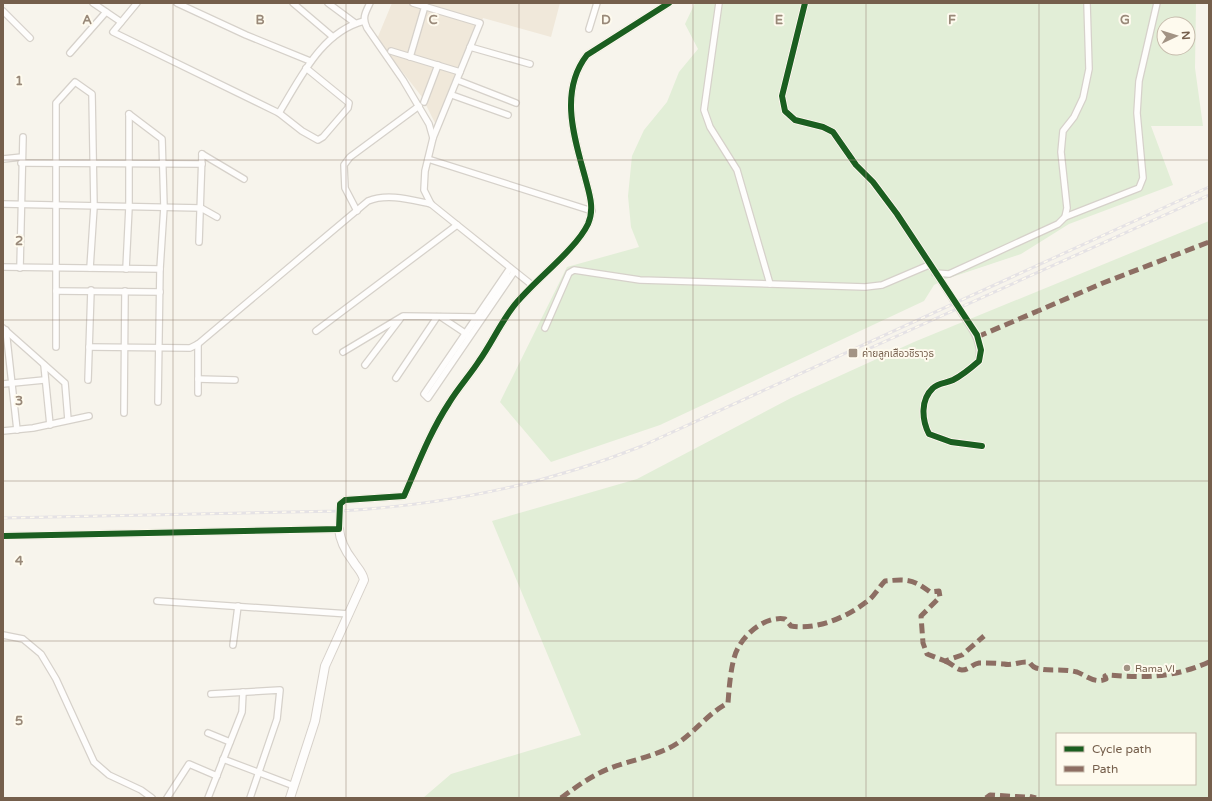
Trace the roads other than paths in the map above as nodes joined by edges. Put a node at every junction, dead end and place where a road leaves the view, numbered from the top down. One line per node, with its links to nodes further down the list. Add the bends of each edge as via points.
1 (93, 3): 16 (street)
2 (137, 3): 18 (street)
3 (177, 3): 27 (street)
4 (293, 3): 21 (street)
5 (328, 3): 19 (street)
6 (370, 3): 17 (street, via 364,14)
7 (413, 3): 14 (street)
8 (597, 3): 20 (street)
9 (668, 3): 59 (street, via 587,55 574,77 570,94 571,116 591,197)
10 (720, 3): 73 (street, via 704,110 710,127 737,170)
11 (805, 3): 64 (street, via 782,96 785,111 795,120 834,132 856,165 873,182 897,214)
12 (1087, 3): 61 (street, via 1089,69 1083,98 1064,131 1061,152 1067,208)
13 (1157, 3): 61 (street, via 1139,81 1136,113 1143,178 1139,188)
14 (425, 6): 23 (street, via 480,23); 26 (street)
15 (3, 11): 22 (street)
16 (106, 12): 18 (street); 25 (street)
17 (364, 21): 19 (street); 36 (street)
18 (121, 22): 37 (street, via 113,32)
19 (355, 23): 21 (street)
20 (589, 29)
21 (333, 37): 27 (street)
22 (30, 38)
23 (470, 48): 28 (street); 31 (street)
24 (391, 51): 26 (street)
25 (70, 53)
26 (410, 57): 29 (street)
27 (310, 61): 30 (street)
28 (530, 64)
29 (438, 66): 31 (street); 34 (street)
30 (306, 68): 37 (street); 37 (street, via 347,100 349,106 318,140)
31 (460, 72): 32 (street)
32 (457, 80): 33 (street); 35 (street)
33 (452, 95): 38 (street); 40 (street)
34 (424, 102)
35 (516, 103)
36 (419, 106): 40 (street); 58 (street, via 350,157 344,165 345,188)
37 (279, 113)
38 (508, 115)
39 (23, 137): 43 (street)
40 (433, 138): 42 (street)
41 (3, 159): 43 (street)
42 (428, 159): 51 (street, via 424,190); 59 (street)
43 (22, 160): 44 (street); 52 (street)
44 (57, 163): 45 (street); 45 (street, via 56,103 75,82 92,94); 53 (street)
45 (93, 163): 46 (street); 54 (street)
46 (129, 163): 47 (street); 47 (street, via 129,114 162,139); 55 (street)
47 (163, 164): 48 (street); 56 (street)
48 (202, 164): 49 (street, via 202,154); 57 (street)
49 (244, 179)
50 (3, 204): 52 (street)
51 (431, 204): 58 (street, via 377,197); 62 (street)
52 (22, 205): 53 (street); 66 (street)
53 (57, 206): 54 (street); 67 (street)
54 (94, 207): 55 (street); 68 (street)
55 (128, 207): 56 (street); 69 (street)
56 (164, 207): 57 (street); 70 (street)
57 (201, 208): 60 (street); 63 (street)
58 (357, 211): 86 (street)
59 (592, 211): 74 (street, via 587,225 570,247)
60 (217, 217)
61 (1065, 217): 72 (street, via 1058,224 949,274)
62 (457, 225): 71 (street); 84 (street)
63 (199, 242)
64 (929, 265): 72 (street); 73 (street, via 875,287)
65 (3, 267): 66 (street)
66 (20, 268): 67 (street)
67 (56, 268): 68 (street); 77 (street)
68 (90, 268): 69 (street)
69 (126, 269): 70 (street)
70 (160, 269): 78 (street)
71 (512, 270): 74 (street); 81 (street)
72 (935, 273): 110 (street, bridge, via 977,335 981,350 979,362 954,380 934,386 927,395 923,422 928,434 951,442)
73 (770, 284): 82 (street, via 640,280 574,270 569,273)
74 (532, 285): 111 (street, via 513,307 480,360 449,402 404,496 345,500 340,504)
75 (91, 290): 76 (street); 77 (street); 88 (street)
76 (125, 290): 78 (street); 89 (street)
77 (56, 291): 87 (street)
78 (160, 292): 90 (street)
79 (403, 316): 80 (street); 91 (street); 93 (street)
80 (439, 317): 81 (street); 85 (street); 95 (street)
81 (479, 318): 85 (street)
82 (545, 328)
83 (4, 329): 92 (street); 100 (street)
84 (316, 331)
85 (468, 335): 94 (street)
86 (198, 344): 90 (street, via 190,348); 96 (street)
87 (56, 347)
88 (89, 347): 89 (street); 98 (street)
89 (125, 347): 90 (street); 104 (street)
90 (160, 348): 103 (street)
91 (344, 352)
92 (44, 365): 97 (street); 106 (street, via 65,383)
93 (365, 365)
94 (445, 369): 94 (street, via 428,398 424,394)
95 (396, 378)
96 (198, 379): 99 (street); 102 (street)
97 (44, 380): 100 (street); 107 (street)
98 (88, 380)
99 (235, 380)
100 (12, 383): 101 (street); 108 (street)
101 (3, 384)
102 (198, 393)
103 (158, 402)
104 (124, 413)
105 (89, 416): 106 (street)
106 (68, 420): 107 (street)
107 (50, 425): 108 (street)
108 (17, 430): 109 (street)
109 (3, 431)
110 (982, 446)
111 (339, 529): 112 (street); 115 (street, via 340,538 353,562 362,571 364,580)
112 (3, 536)
113 (157, 601): 114 (street)
114 (238, 606): 115 (street); 117 (street)
115 (348, 614): 125 (street, via 325,666 315,721)
116 (3, 635): 126 (street, via 23,639 42,654 94,762 109,775)
117 (233, 645)
118 (243, 692): 119 (street); 121 (street, via 242,712); 123 (street, via 280,690 277,719)
119 (212, 694)
120 (208, 733): 121 (street)
121 (230, 742): 122 (street)
122 (224, 759): 123 (street); 124 (street)
123 (259, 772): 125 (street); 129 (street)
124 (217, 776): 127 (street, via 189,764); 128 (street)
125 (294, 786): 130 (street)
126 (152, 798)
127 (167, 798)
128 (208, 798)
129 (250, 798)
130 (290, 798)

